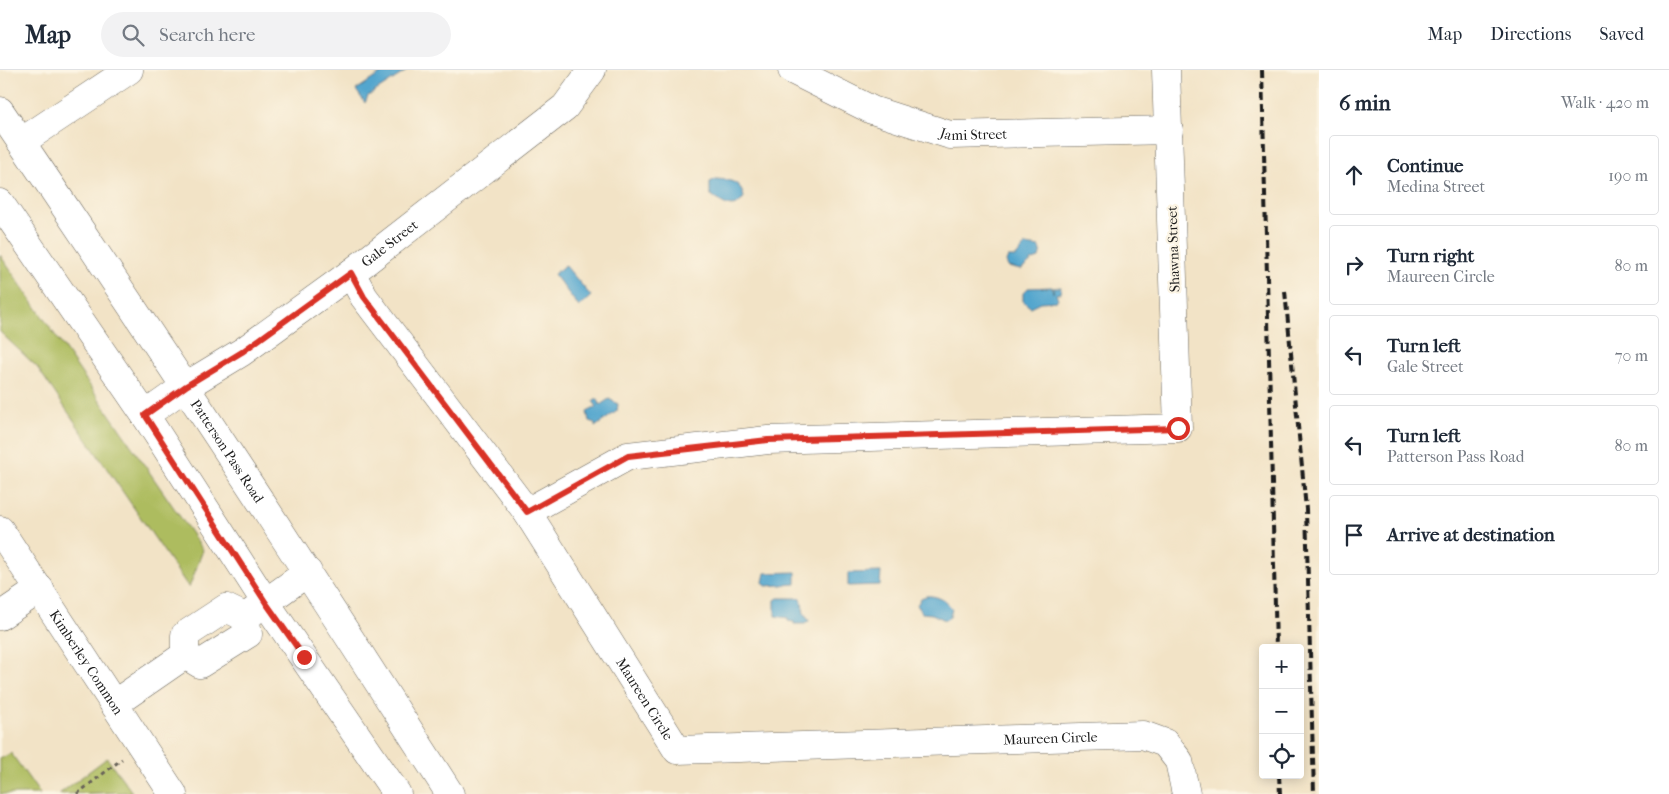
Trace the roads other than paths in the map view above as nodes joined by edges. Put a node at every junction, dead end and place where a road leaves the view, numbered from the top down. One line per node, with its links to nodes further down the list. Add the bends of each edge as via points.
1 (129, 70): 7 (street)
2 (592, 70): 9 (street, Gale Street, via 565,106)
3 (792, 70): 6 (street, Jami Street, via 872,110 950,135)
4 (1166, 70): 6 (street, Shawna Street)
5 (0, 110): 7 (street, Patterson Pass Road)
6 (1169, 130): 12 (street, Shawna Street, via 1178,428 768,440 628,456)
7 (21, 142): 10 (street, Patterson Pass Road)
8 (0, 203): 11 (street)
9 (351, 273): 10 (street, Gale Street, via 242,352); 12 (street, Maureen Circle, via 364,297)
10 (186, 386): 11 (street, Gale Street); 14 (street, Patterson Pass Road)
11 (145, 415): 16 (street)
12 (527, 512): 22 (street, Maureen Circle, via 677,750 1143,735 1165,743 1178,762)
13 (0, 530): 15 (street, Kimberley Common)
14 (308, 572): 16 (street); 21 (street, Patterson Pass Road)
15 (40, 589): 17 (street); 18 (street, Kimberley Common)
16 (255, 610): 18 (street, via 248,634 200,664 185,655); 20 (street)
17 (0, 616)
18 (114, 704): 19 (street, Kimberley Common)
19 (173, 794)
20 (397, 794)
21 (450, 794)
22 (1186, 794)

